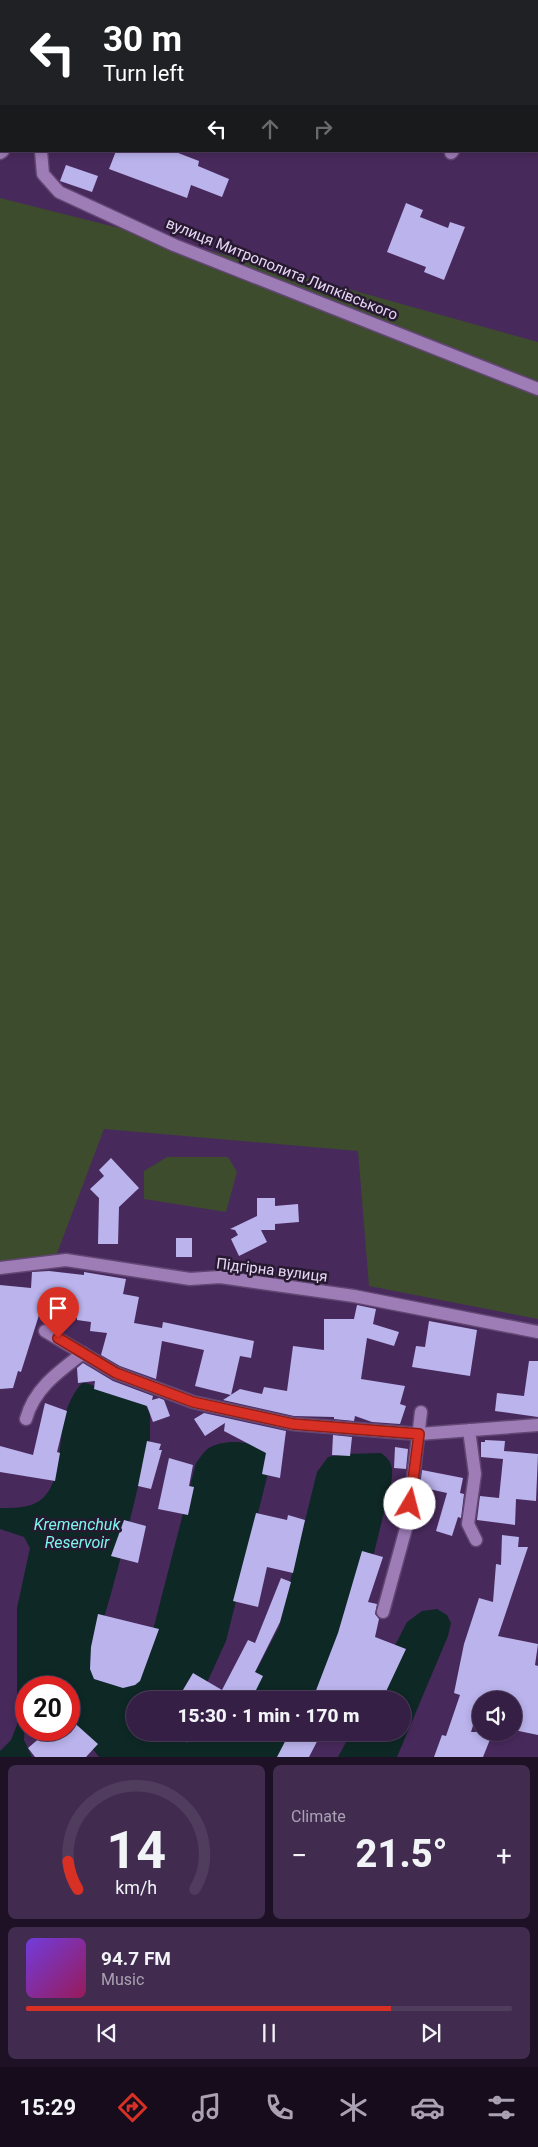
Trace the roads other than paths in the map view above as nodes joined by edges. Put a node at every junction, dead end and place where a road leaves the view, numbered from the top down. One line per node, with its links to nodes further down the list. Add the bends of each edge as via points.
1 (41, 152): 2 (street, вулиця Митрополита Липківського, via 43,174 59,192 174,245)
2 (538, 390)
3 (0, 1268): 5 (street, Підгірна вулиця, via 66,1260 190,1279 220,1277 354,1296)
4 (45, 1331): 6 (street)
5 (538, 1332)
6 (83, 1353): 8 (street, via 58,1372 30,1402); 11 (street, via 116,1373 193,1402 293,1424)
7 (421, 1412): 11 (street)
8 (26, 1419)
9 (538, 1425): 10 (street)
10 (469, 1430): 11 (street); 12 (street, via 475,1474 468,1524)
11 (419, 1434): 13 (street, via 408,1521)
12 (476, 1540)
13 (383, 1612)

